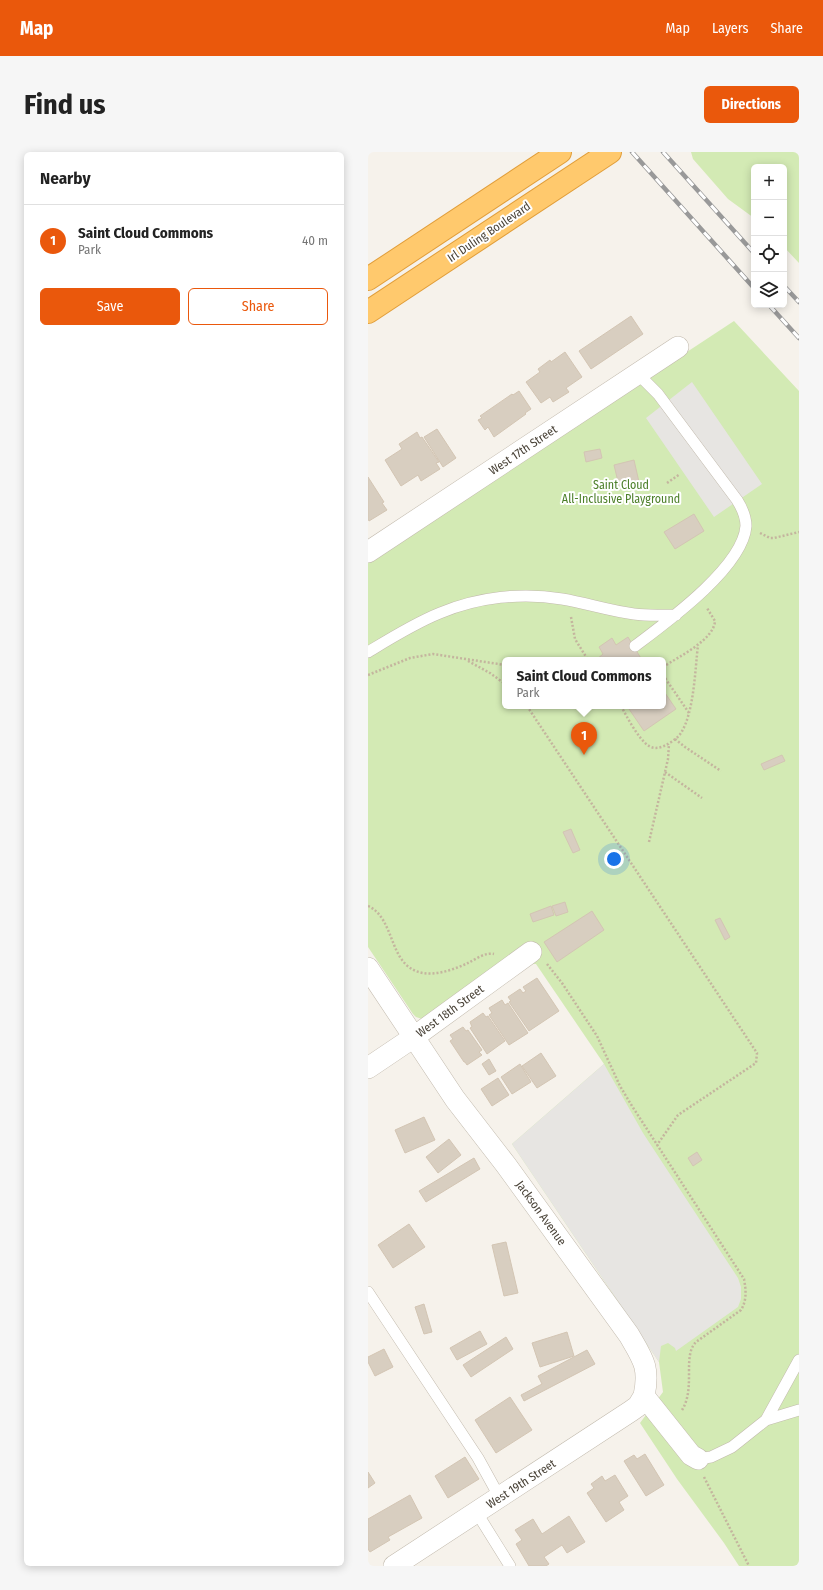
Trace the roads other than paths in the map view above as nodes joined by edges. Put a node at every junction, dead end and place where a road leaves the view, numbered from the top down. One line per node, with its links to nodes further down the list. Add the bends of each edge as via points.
1 (610, 152): 4 (highway, Irl Duling Boulevard)
2 (554, 156): 3 (highway)
3 (368, 279)
4 (368, 312)
5 (678, 347): 6 (street, West 17th Street)
6 (638, 374): 7 (street, West 17th Street); 8 (lane, via 658,394 737,500 746,525 736,552 726,567)
7 (368, 552)
8 (676, 615): 9 (lane); 10 (lane, via 633,614 530,595 511,596 440,612)
9 (636, 646)
10 (368, 652)
11 (527, 955): 13 (street, West 18th Street)
12 (368, 968): 13 (street, Jackson Avenue)
13 (414, 1037): 14 (street, West 18th Street); 17 (street, Jackson Avenue, via 455,1099 629,1335 645,1366 647,1380)
14 (368, 1068)
15 (368, 1292): 21 (lane, via 478,1458)
16 (799, 1360): 19 (lane)
17 (644, 1396): 20 (street, via 691,1455); 21 (street, West 19th Street, via 638,1406 631,1411)
18 (799, 1410): 19 (lane)
19 (766, 1420): 20 (lane, via 732,1447 711,1457)
20 (698, 1459)
21 (500, 1498): 22 (street, West 19th Street)
22 (477, 1513): 23 (street, West 19th Street); 24 (lane)
23 (394, 1566)
24 (510, 1566)

